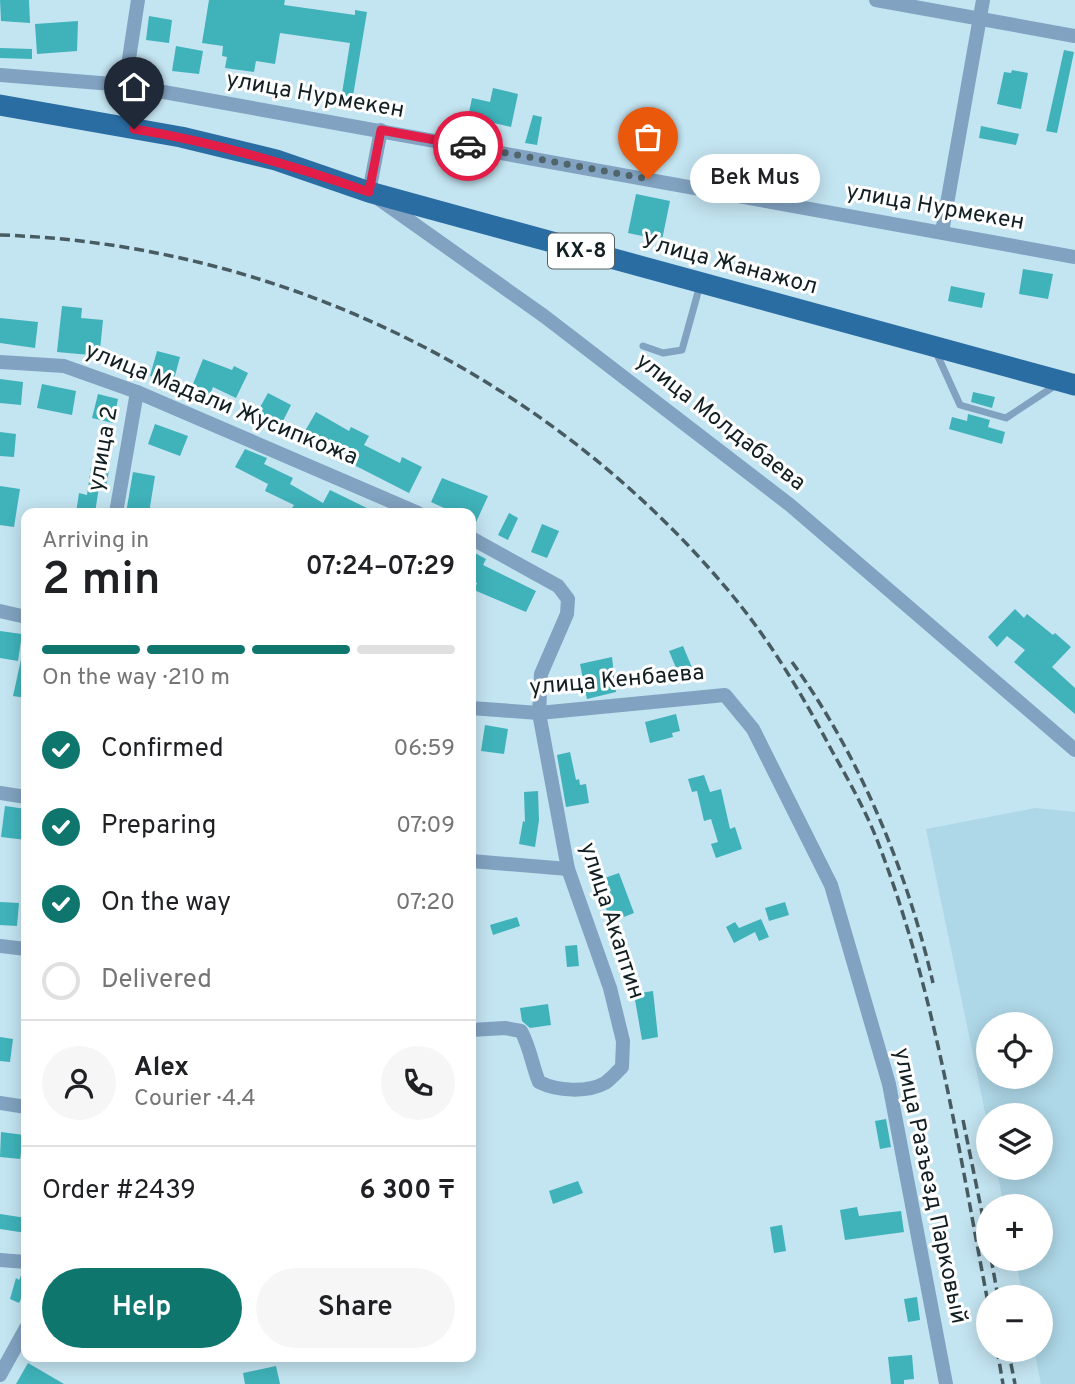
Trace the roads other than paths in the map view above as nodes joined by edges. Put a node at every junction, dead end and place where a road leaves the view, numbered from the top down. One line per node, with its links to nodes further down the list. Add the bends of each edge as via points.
1 (138, 0): 7 (street)
2 (876, 0): 4 (street)
3 (984, 0): 4 (street)
4 (981, 19): 5 (street); 13 (street)
5 (1075, 36)
6 (0, 75): 7 (street, улица Нурмекен)
7 (125, 85): 11 (street, улица Нурмекен)
8 (0, 105): 10 (main road, КХ-8)
9 (0, 119): 10 (main road, КХ-8)
10 (86, 120): 12 (main road, Улица Жанажол / КХ-8, via 276,160)
11 (381, 130): 12 (street); 13 (street, улица Нурмекен)
12 (369, 192): 15 (main road, Улица Жанажол / КХ-8); 29 (street, улица Молдабаева, via 544,316 790,505)
13 (942, 232): 14 (street, улица Нурмекен)
14 (1075, 257)
15 (700, 284): 16 (lane, via 682,350 663,353); 17 (main road, Улица Жанажол / КХ-8)
16 (643, 346)
17 (934, 348): 19 (main road, Улица Жанажол / КХ-8); 19 (lane, via 960,405 1006,418)
18 (0, 362): 20 (street, улица Мадали Жусипкожа, via 65,366)
19 (1068, 383)
20 (137, 392): 21 (street, улица 2); 22 (street, улица Мадали Жусипкожа)
21 (117, 508)
22 (406, 508)
23 (476, 541): 28 (street, улица Акаптин, via 558,586 568,599 567,614 541,674)
24 (0, 611): 25 (street)
25 (21, 616)
26 (725, 695): 28 (street, улица Кенбаева); 43 (street, улица Разъезд Парковый, via 753,729 831,885 889,1084)
27 (476, 708): 28 (street, улица Кенбаева)
28 (538, 713): 33 (street, улица Акаптин)
29 (1075, 750)
30 (0, 793): 31 (street)
31 (21, 796)
32 (476, 862): 33 (street)
33 (568, 869): 36 (street, улица Акаптин, via 610,988 623,1041 622,1067 604,1083 551,1088 539,1082 521,1031)
34 (0, 946): 35 (street)
35 (21, 948)
36 (476, 1030)
37 (0, 1103): 38 (street)
38 (21, 1106)
39 (0, 1260): 40 (street)
40 (21, 1262)
41 (21, 1348): 42 (street)
42 (0, 1375)
43 (946, 1384)

